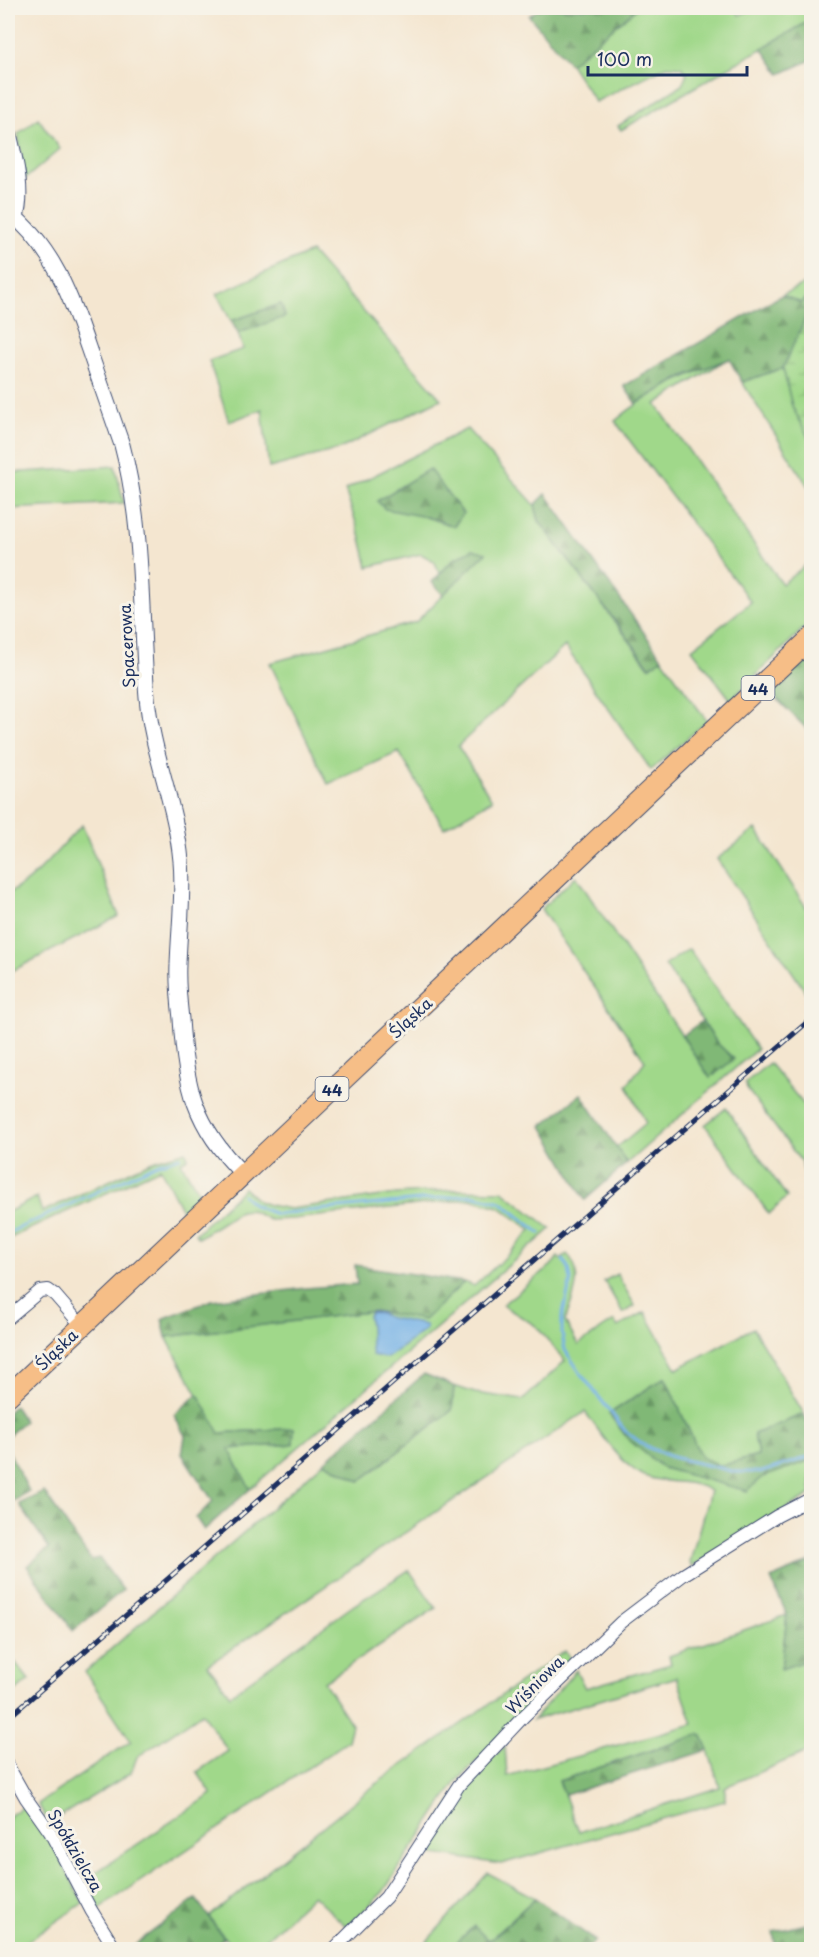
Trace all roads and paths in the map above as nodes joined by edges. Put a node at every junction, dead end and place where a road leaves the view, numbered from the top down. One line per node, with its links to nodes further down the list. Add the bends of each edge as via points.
1 (8, 123): 2 (street, Spacerowa, via 21,196)
2 (12, 215): 4 (street, Spacerowa, via 48,254 68,291 129,470 150,718 181,859 178,979 186,1071 192,1098 207,1130)
3 (812, 637): 4 (main road, Śląska / 44)
4 (243, 1174): 6 (main road, Śląska / 44)
5 (8, 1318): 6 (street, via 44,1289 52,1292)
6 (81, 1325): 7 (main road, Śląska / 44)
7 (8, 1396)
8 (812, 1498): 11 (street, Wiśniowa, via 683,1575 621,1622 459,1785 386,1897)
9 (8, 1766): 10 (street, Spółdzielcza)
10 (117, 1950)
11 (333, 1950)

